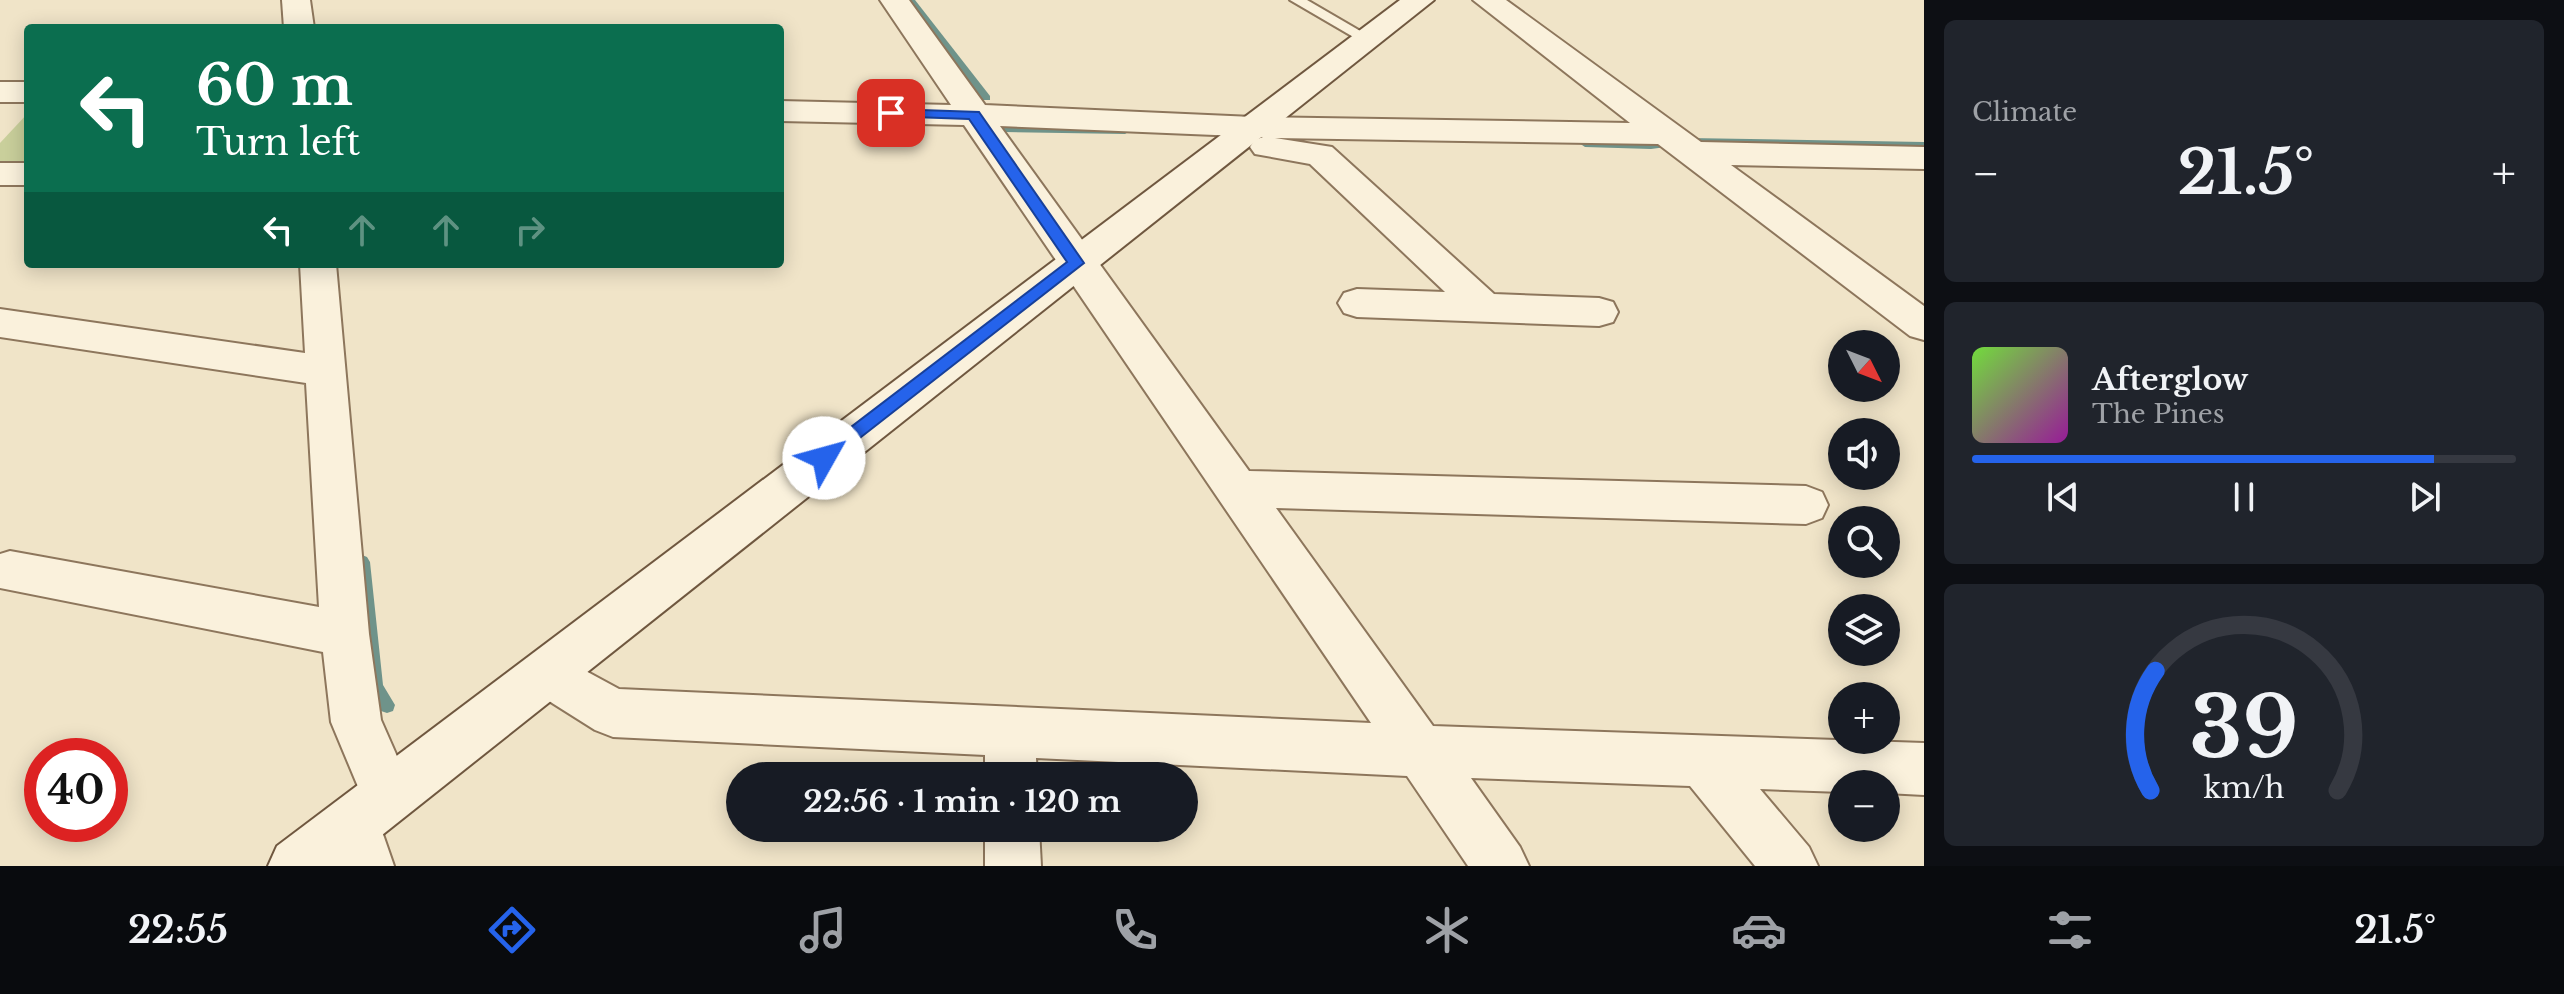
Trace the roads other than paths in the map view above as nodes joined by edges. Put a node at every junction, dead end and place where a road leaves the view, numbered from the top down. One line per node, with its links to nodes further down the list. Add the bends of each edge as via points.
1 (296, 0): 6 (street)
2 (894, 0): 11 (street)
3 (1297, 0): 7 (lane)
4 (1419, 0): 7 (street)
5 (1487, 0): 13 (street)
6 (299, 24)
7 (1367, 39): 12 (street)
8 (0, 92): 9 (street)
9 (24, 92)
10 (784, 111): 11 (street)
11 (974, 115): 12 (street); 17 (street)
12 (1243, 135): 13 (street); 17 (street); 20 (street, via 1320,155)
13 (1677, 143): 14 (street); 23 (street)
14 (1924, 158)
15 (0, 174): 16 (street)
16 (24, 174)
17 (1076, 263): 25 (street); 29 (street)
18 (318, 268): 24 (street)
19 (1357, 303): 20 (street)
20 (1485, 308): 21 (street)
21 (1599, 312)
22 (0, 323): 24 (street)
23 (1924, 326)
24 (326, 371): 28 (street)
25 (1250, 489): 26 (street); 30 (street)
26 (1806, 505)
27 (10, 571): 28 (street)
28 (345, 634): 34 (street)
29 (547, 673): 31 (street, via 613,713); 34 (street)
30 (1420, 751): 31 (street); 32 (street); 38 (street)
31 (1010, 754)
32 (1703, 761): 33 (street); 39 (street)
33 (1924, 769)
34 (369, 828): 36 (street)
35 (1012, 842): 37 (street)
36 (297, 866)
37 (1013, 866)
38 (1501, 866)
39 (1790, 866)

